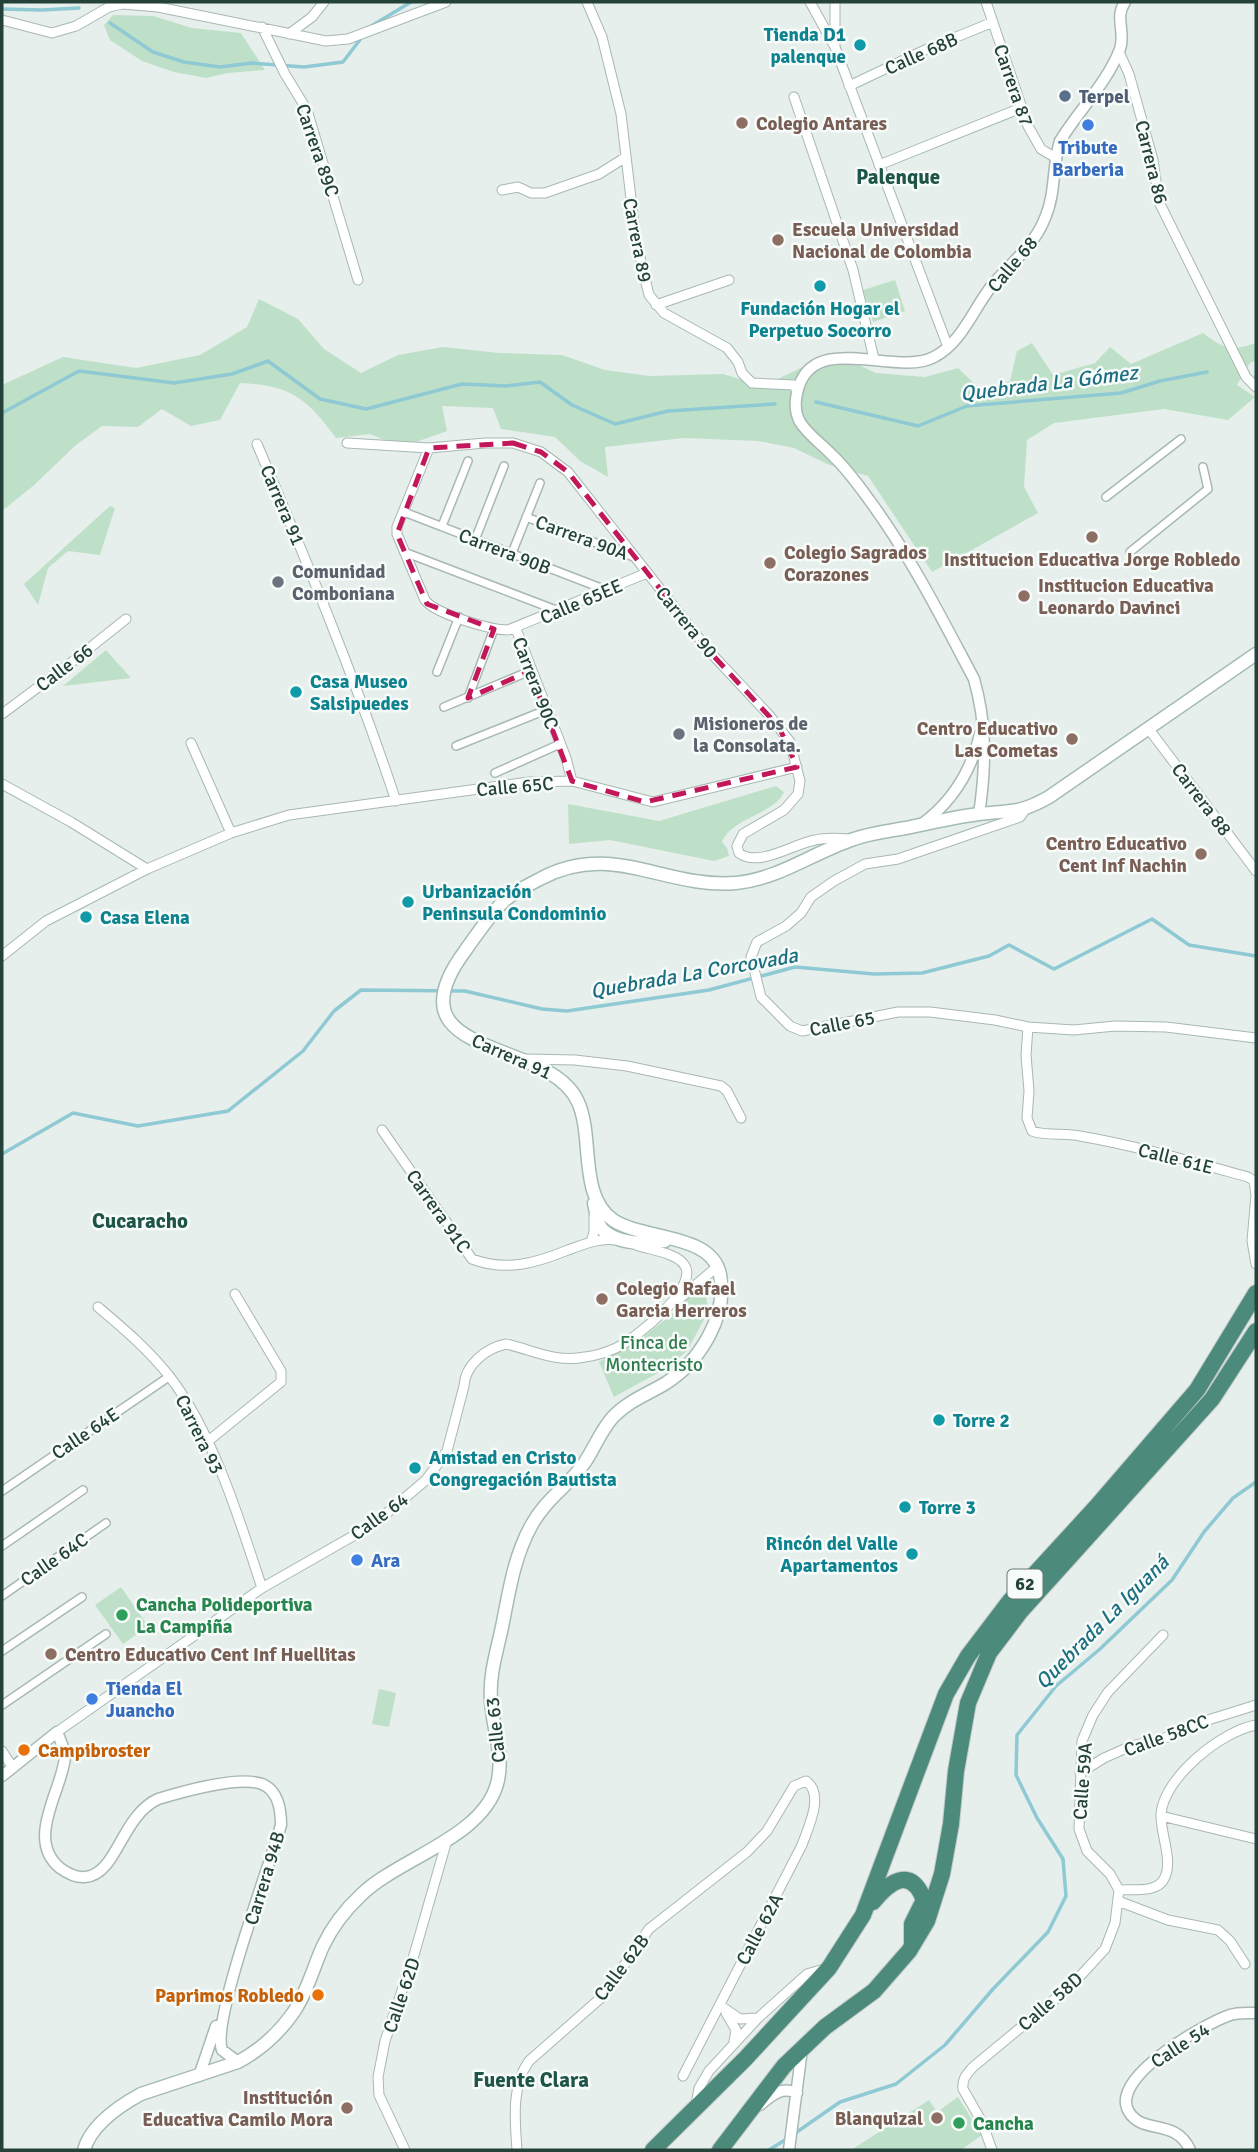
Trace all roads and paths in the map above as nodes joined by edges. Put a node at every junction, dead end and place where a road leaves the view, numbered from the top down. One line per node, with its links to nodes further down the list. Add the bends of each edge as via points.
1 (324, 2): 11 (street)
2 (446, 2): 11 (street, via 348,39 326,41)
3 (587, 2): 17 (street, Carrera 89, via 602,37 621,114)
4 (810, 2): 12 (street)
5 (835, 2): 12 (street)
6 (986, 2): 9 (street, Carrera 87)
7 (1121, 5): 13 (street, Carrera 86)
8 (2, 20): 10 (street, via 52,33 122,4)
9 (993, 22): 14 (street, Calle 68B); 16 (street, Carrera 87)
10 (262, 27): 11 (street); 21 (street, Carrera 89C, via 307,110)
11 (289, 34)
12 (835, 47): 14 (street)
13 (1119, 52): 18 (street, Calle 68, via 1060,141); 26 (street, Carrera 86, via 1153,160 1159,202 1246,377)
14 (849, 86): 19 (street)
15 (794, 97): 25 (street, via 853,270)
16 (1021, 108): 18 (street, Carrera 87, via 1037,143); 19 (street)
17 (626, 157): 20 (street, via 599,174 545,193 518,187); 23 (street, Carrera 89, via 636,241 649,295)
18 (1056, 158): 24 (street, Calle 68, via 1054,187 1040,230)
19 (879, 165): 24 (street)
20 (502, 190)
21 (358, 280)
22 (729, 281): 23 (street)
23 (656, 305): 27 (street, Carrera 89, via 727,348 752,383 794,385)
24 (948, 347): 25 (street, Calle 68, via 934,357 908,364)
25 (874, 359): 27 (street, Calle 68, via 838,359 813,366)
26 (1256, 387)
27 (797, 392): 59 (street, via 797,414 803,427 836,458 904,551 974,680)
28 (1181, 439): 36 (street)
29 (347, 443): 31 (street, Carrera 90)
30 (257, 444): 68 (street, Carrera 91, via 311,571)
31 (429, 448): 37 (street); 44 (street, Carrera 90, via 506,442 541,452 573,477)
32 (468, 461): 39 (street)
33 (504, 466): 40 (street)
34 (1203, 467): 42 (street, via 1208,489)
35 (540, 484): 38 (street)
36 (1106, 497)
37 (404, 512): 39 (street, Carrera 90B); 41 (street, Carrera 90C, via 397,530)
38 (526, 517): 43 (street); 44 (street, Carrera 90A)
39 (442, 526): 40 (street, Carrera 90B)
40 (475, 540): 43 (street, Carrera 90B)
41 (404, 552): 47 (street); 48 (street, Carrera 90C, via 427,604)
42 (1130, 552)
43 (512, 553): 46 (street, Carrera 90B)
44 (637, 558): 45 (street, Carrera 90)
45 (647, 573): 46 (street, Calle 65EE); 64 (street, Carrera 90, via 709,651 779,727 790,742)
46 (607, 590): 47 (street, Calle 65EE)
47 (556, 610): 51 (street, Calle 65EE)
48 (459, 617): 50 (street, Carrera 90C); 54 (street)
49 (126, 618): 58 (street, Calle 66)
50 (494, 629): 51 (street, Carrera 90C); 55 (street)
51 (516, 629): 53 (street, Carrera 90C)
52 (1256, 654): 60 (main road, Calle 65)
53 (530, 671): 55 (street); 57 (street, Carrera 90C)
54 (437, 672)
55 (468, 698): 56 (street)
56 (444, 707)
57 (546, 710): 62 (street, Carrera 90C); 63 (street)
58 (2, 714)
59 (983, 718): 70 (street, via 984,782); 71 (street, via 976,752 962,783)
60 (1148, 728): 69 (main road, Calle 65); 75 (street, Carrera 88)
61 (191, 743): 72 (street)
62 (561, 744): 65 (street); 66 (street, Carrera 90C)
63 (456, 746)
64 (797, 768): 66 (street, Calle 65C, via 653,802); 73 (street, Carrera 90, via 800,785 794,799 743,834 739,853 757,859 812,840)
65 (495, 773)
66 (572, 781): 68 (street, Calle 65C, via 510,783)
67 (2, 784): 74 (street)
68 (396, 801): 72 (street, Calle 65C, via 289,815)
69 (1025, 810): 70 (main road, Calle 65); 78 (street, Calle 65, via 1020,817 898,859 865,864 844,875 811,897 786,926 757,942 751,963 766,1005 802,1031 898,1012)
70 (979, 814): 71 (main road, Calle 65)
71 (919, 825): 73 (main road, Calle 65)
72 (231, 833): 74 (street, Calle 65C)
73 (852, 839): 77 (main road, Calle 65, via 774,875 742,882 695,880 611,862 550,873 506,900)
74 (147, 869): 76 (street, Calle 65C, via 46,922)
75 (1256, 872)
76 (2, 956)
77 (447, 976): 80 (main road, Carrera 91, via 443,993 449,1018 461,1032 477,1043)
78 (1028, 1027): 79 (street, Calle 65, via 1166,1027); 88 (street, Calle 61E, via 1027,1118 1032,1131 1127,1146 1248,1177 1254,1181 1256,1195)
79 (1256, 1038)
80 (523, 1059): 81 (street, via 627,1066 721,1086); 83 (main road, Carrera 91, via 552,1072 578,1102)
81 (741, 1118)
82 (382, 1130): 86 (street, Carrera 91C, via 472,1259 511,1266 540,1261)
83 (592, 1185): 84 (main road); 85 (main road, Carrera 91, via 606,1215 622,1225)
84 (595, 1206): 86 (street); 87 (main road, via 601,1229)
85 (673, 1240): 87 (main road); 90 (main road, Carrera 91, via 701,1249)
86 (591, 1242): 87 (street)
87 (626, 1242): 94 (street, Calle 64, via 677,1258 686,1268 685,1284)
88 (1254, 1243): 89 (street)
89 (1256, 1264)
90 (718, 1266): 94 (street); 118 (main road, Calle 63, via 719,1304 695,1358 671,1380 617,1413 583,1466 544,1506 527,1532 511,1581 492,1676 492,1720 500,1765 497,1784 483,1810)
91 (1256, 1293): 122 (highway, 62, via 1197,1390 1009,1602 968,1656 946,1694)
92 (235, 1294): 97 (street, via 281,1371 281,1382)
93 (98, 1307): 96 (street, Carrera 93, via 138,1341)
94 (663, 1312): 102 (street, Calle 64, via 615,1348 584,1358 551,1358 506,1344 483,1355 465,1375 447,1451 426,1480 374,1524)
95 (1256, 1331): 123 (highway, 62, via 1212,1399 1020,1612 989,1653 968,1703 942,1874 927,1921)
96 (170, 1377): 97 (street, Carrera 93); 99 (street, Calle 64E)
97 (207, 1442): 102 (street, Carrera 93)
98 (83, 1490): 101 (street)
99 (2, 1491)
100 (106, 1523): 103 (street, Calle 64C)
101 (2, 1546)
102 (262, 1588): 111 (street, Calle 64)
103 (2, 1595)
104 (82, 1597): 107 (street)
105 (106, 1634): 108 (street)
106 (1163, 1635): 114 (street, Calle 59A, via 1108,1692 1093,1715 1082,1741)
107 (2, 1651)
108 (2, 1705)
109 (1256, 1705): 114 (street, Calle 58CC, via 1131,1746)
110 (1256, 1725): 117 (street, via 1243,1727 1204,1753 1169,1790)
111 (57, 1732): 113 (street, Calle 64); 126 (street, Carrera 94B, via 65,1758 45,1839 55,1862 78,1877 105,1868 136,1815 158,1799 240,1781 266,1786 273,1794 281,1809 281,1825)
112 (2, 1751): 113 (street)
113 (13, 1768): 115 (street, Calle 64)
114 (1080, 1773): 120 (street, Calle 59A, via 1079,1829 1087,1851)
115 (2, 1776)
116 (806, 1781): 127 (street, Calle 62A, via 815,1793 812,1818); 141 (street, Calle 62B, via 794,1786 767,1831 747,1852 649,1929 603,1996 529,2061 520,2073 514,2115)
117 (1161, 1816): 119 (street); 120 (street, via 1167,1868 1164,1879 1153,1888)
118 (448, 1839): 132 (main road, Calle 63, via 382,1878 348,1908 325,1942 293,2013 272,2038); 140 (street, Calle 62D, via 378,2077 379,2095)
119 (1256, 1839)
120 (1119, 1890): 121 (street)
121 (1118, 1900): 124 (street, via 1168,1920 1218,1930); 146 (street, Calle 58D, via 1105,1949 1072,1985 964,2077 963,2089)
122 (863, 1915): 123 (highway, via 893,1881 912,1882 924,1900 912,1924); 125 (highway, 62)
123 (912, 1947): 131 (highway, 62, via 874,1991)
124 (1245, 1964)
125 (829, 1968): 129 (street, via 807,1974); 136 (highway, 62)
126 (225, 2004): 132 (street, Carrera 94B, via 220,2046); 133 (street)
127 (721, 2006): 129 (street, via 740,2019); 130 (street, via 736,2030); 134 (street, Calle 62A)
128 (1256, 2013): 147 (street, Calle 54, via 1238,2012 1221,2019 1160,2056 1128,2090 1125,2103 1131,2116 1176,2132)
129 (758, 2018): 130 (street)
130 (734, 2043): 136 (street, via 699,2088)
131 (803, 2047): 135 (street); 138 (highway, 62)
132 (239, 2062): 133 (main road, Calle 63)
133 (200, 2076): 139 (main road, Calle 63, via 130,2100 90,2135)
134 (683, 2076)
135 (797, 2093): 138 (street, via 782,2090 769,2097); 145 (street)
136 (695, 2107): 137 (highway, 62)
137 (675, 2129): 142 (highway, 62); 143 (highway)
138 (734, 2130): 144 (highway, 62)
139 (84, 2150)
140 (405, 2150)
141 (517, 2150)
142 (653, 2150)
143 (662, 2150)
144 (720, 2150)
145 (789, 2150)
146 (992, 2150)
147 (1189, 2150)

